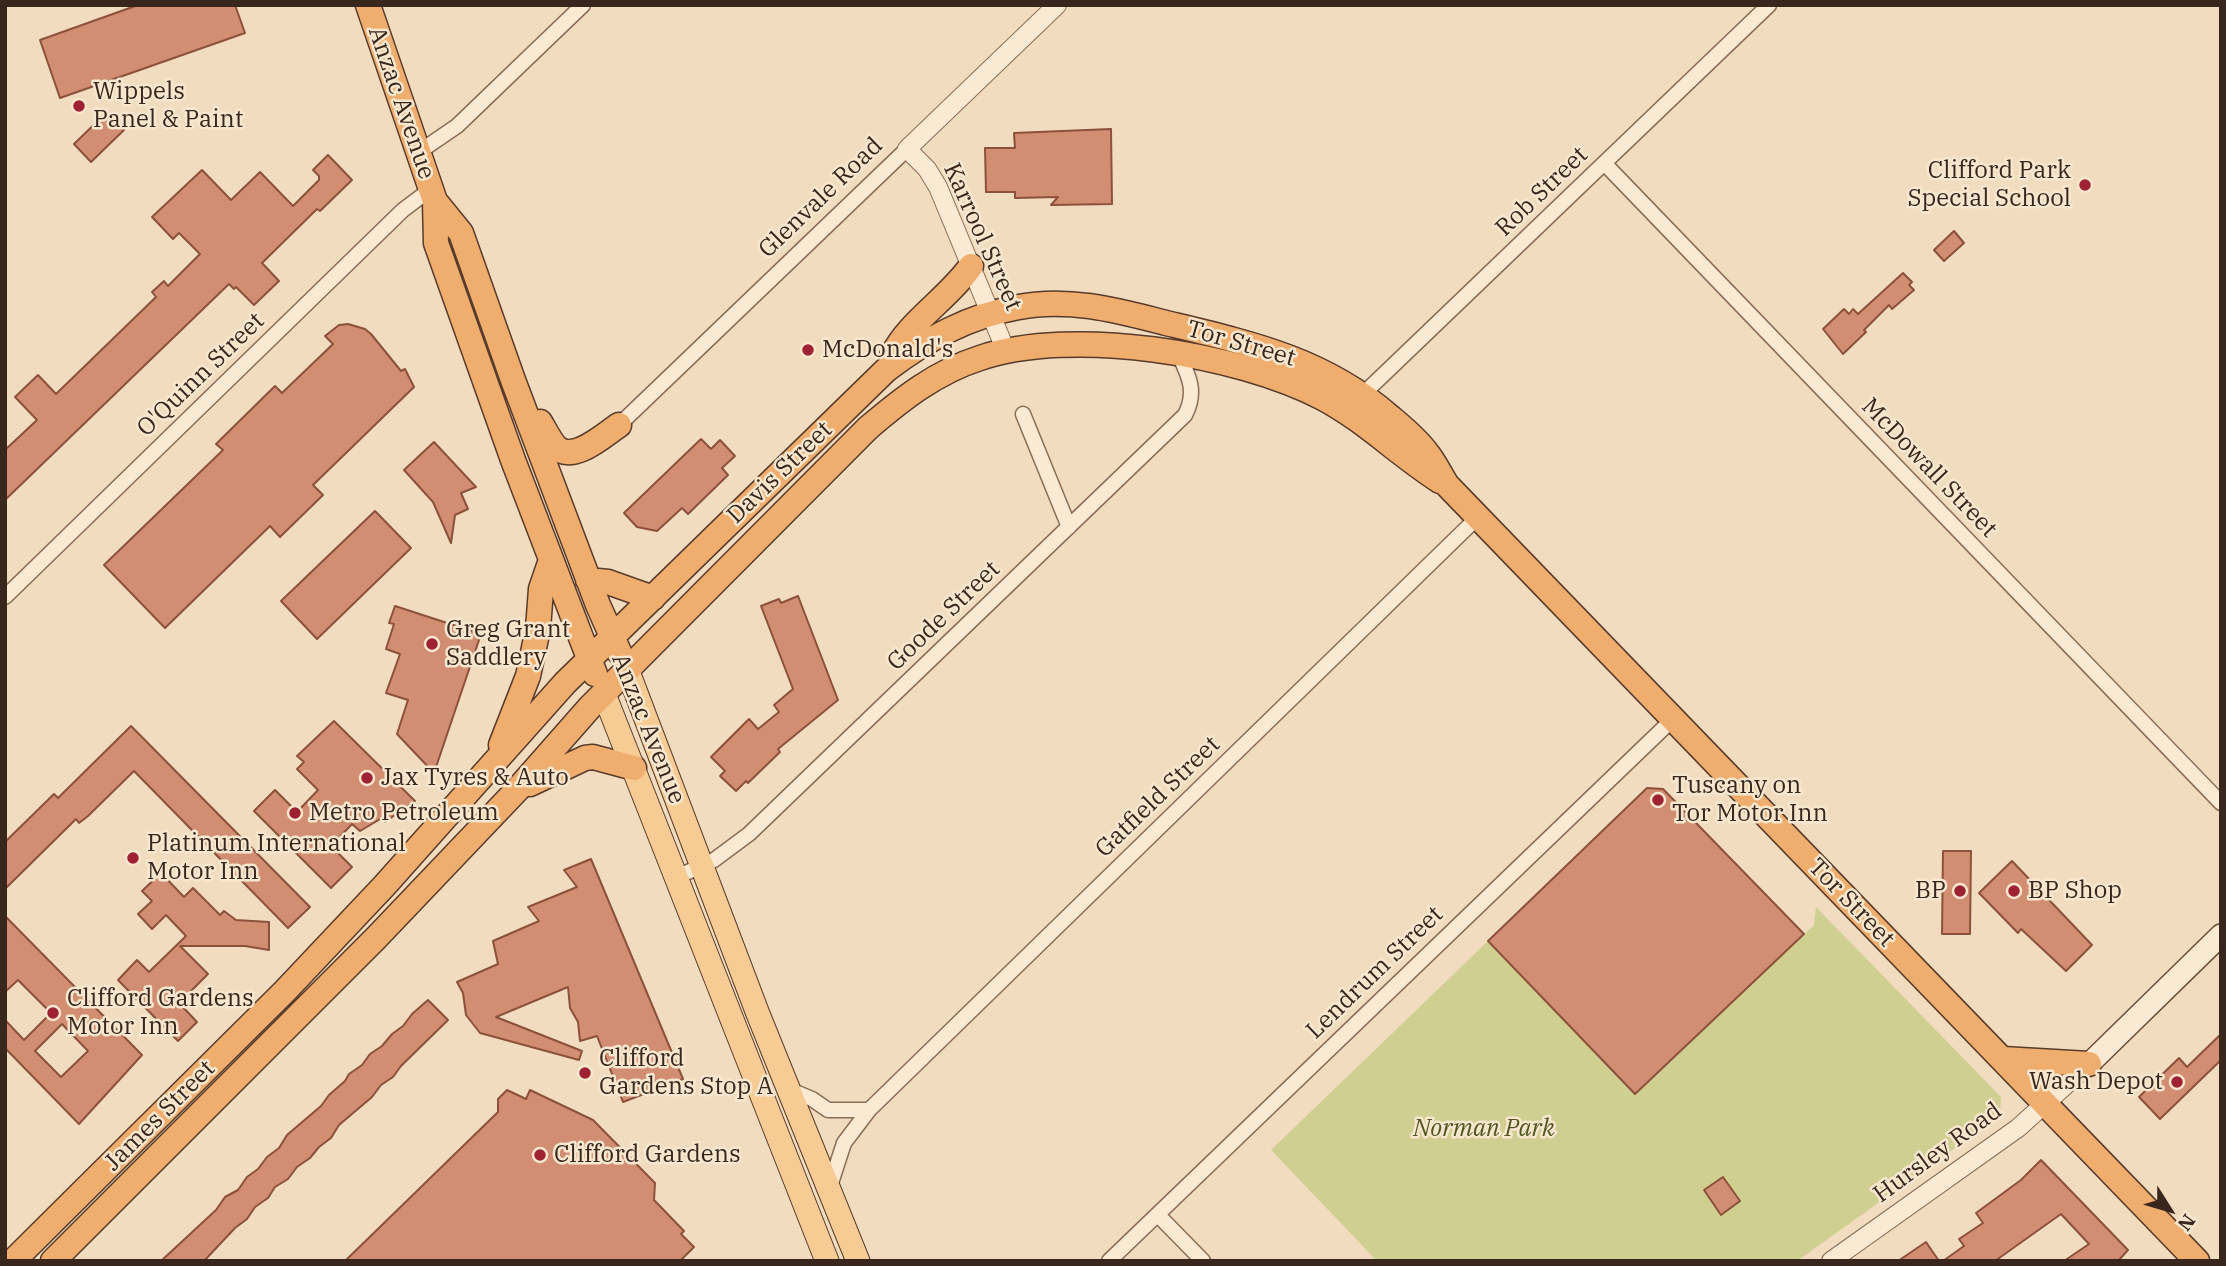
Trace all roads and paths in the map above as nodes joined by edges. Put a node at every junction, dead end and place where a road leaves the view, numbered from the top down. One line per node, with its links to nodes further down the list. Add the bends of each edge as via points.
1 (368, 5): 6 (highway, Anzac Avenue)
2 (583, 5): 6 (street, via 457,126)
3 (1058, 5): 5 (street, Glenvale Road)
4 (1769, 5): 7 (street, Rob Street)
5 (907, 149): 9 (street, Karrool Street, via 938,187); 17 (street, Glenvale Road)
6 (419, 152): 8 (highway, Anzac Avenue)
7 (1605, 164): 15 (street, Rob Street); 32 (street, McDowall Street)
8 (433, 195): 14 (highway, Anzac Avenue, via 461,233); 20 (highway, Anzac Avenue, via 436,243); 22 (street, O'Quinn Street, via 403,210)
9 (971, 266): 10 (street, Karrool Street); 13 (highway, via 899,342)
10 (990, 314): 11 (street, Karrool Street); 13 (highway, Davis Street, via 941,332); 15 (highway, Tor Street, via 1059,304 1108,309 1259,345 1332,376)
11 (1006, 351): 12 (highway, Tor Street, via 1073,344); 26 (highway, Davis Street, via 953,368 904,397)
12 (1179, 355): 15 (highway, Tor Street, via 1260,372); 19 (street, Goode Street, via 1192,385 1185,415)
13 (886, 370): 23 (highway, Davis Street)
14 (513, 380): 17 (highway, via 557,448 568,452 584,448); 21 (highway, Anzac Avenue)
15 (1354, 403): 18 (highway, Tor Street, via 1373,429 1416,466 1447,485)
16 (1023, 414): 19 (street)
17 (619, 425)
18 (1478, 517): 28 (highway, Tor Street); 40 (street, Gatfield Street)
19 (1069, 527): 33 (street, Goode Street, via 749,834)
20 (551, 560): 25 (highway, Anzac Avenue); 29 (highway, via 541,589 528,677)
21 (588, 580): 23 (highway); 24 (highway, Anzac Avenue)
22 (5, 597)
23 (653, 598): 24 (highway, Davis Street)
24 (612, 639): 25 (highway, Davis Street); 26 (highway, Anzac Avenue)
25 (589, 660): 27 (highway, Anzac Avenue); 29 (highway, James Street)
26 (627, 669): 27 (highway, James Street); 33 (main road, Anzac Avenue)
27 (604, 694): 30 (main road, Anzac Avenue); 31 (highway, James Street)
28 (1672, 719): 36 (highway, Tor Street); 42 (street, Lendrum Street)
29 (494, 762): 44 (highway, James Street, via 285,991)
30 (634, 768): 31 (highway, via 585,758); 34 (main road, Anzac Avenue)
31 (517, 790): 45 (highway, James Street)
32 (2221, 803)
33 (701, 867): 34 (street, Goode Street); 38 (main road, Anzac Avenue)
34 (675, 878): 46 (main road, Anzac Avenue)
35 (2221, 935): 37 (main road, Hursley Road)
36 (2003, 1059): 37 (highway); 39 (highway, Tor Street)
37 (2089, 1064): 39 (street, Hursley Road)
38 (788, 1089): 40 (street, via 828,1110); 41 (main road, Anzac Avenue)
39 (2046, 1105): 43 (highway, Tor Street); 50 (street, Hursley Road)
40 (869, 1110): 41 (street, Gatfield Street, via 844,1143)
41 (829, 1190): 47 (main road, Anzac Avenue)
42 (1158, 1215): 48 (street, Lendrum Street); 49 (street)
43 (2188, 1258)
44 (13, 1261)
45 (53, 1261)
46 (827, 1261)
47 (858, 1261)
48 (1110, 1261)
49 (1202, 1261)
50 (1831, 1261)

